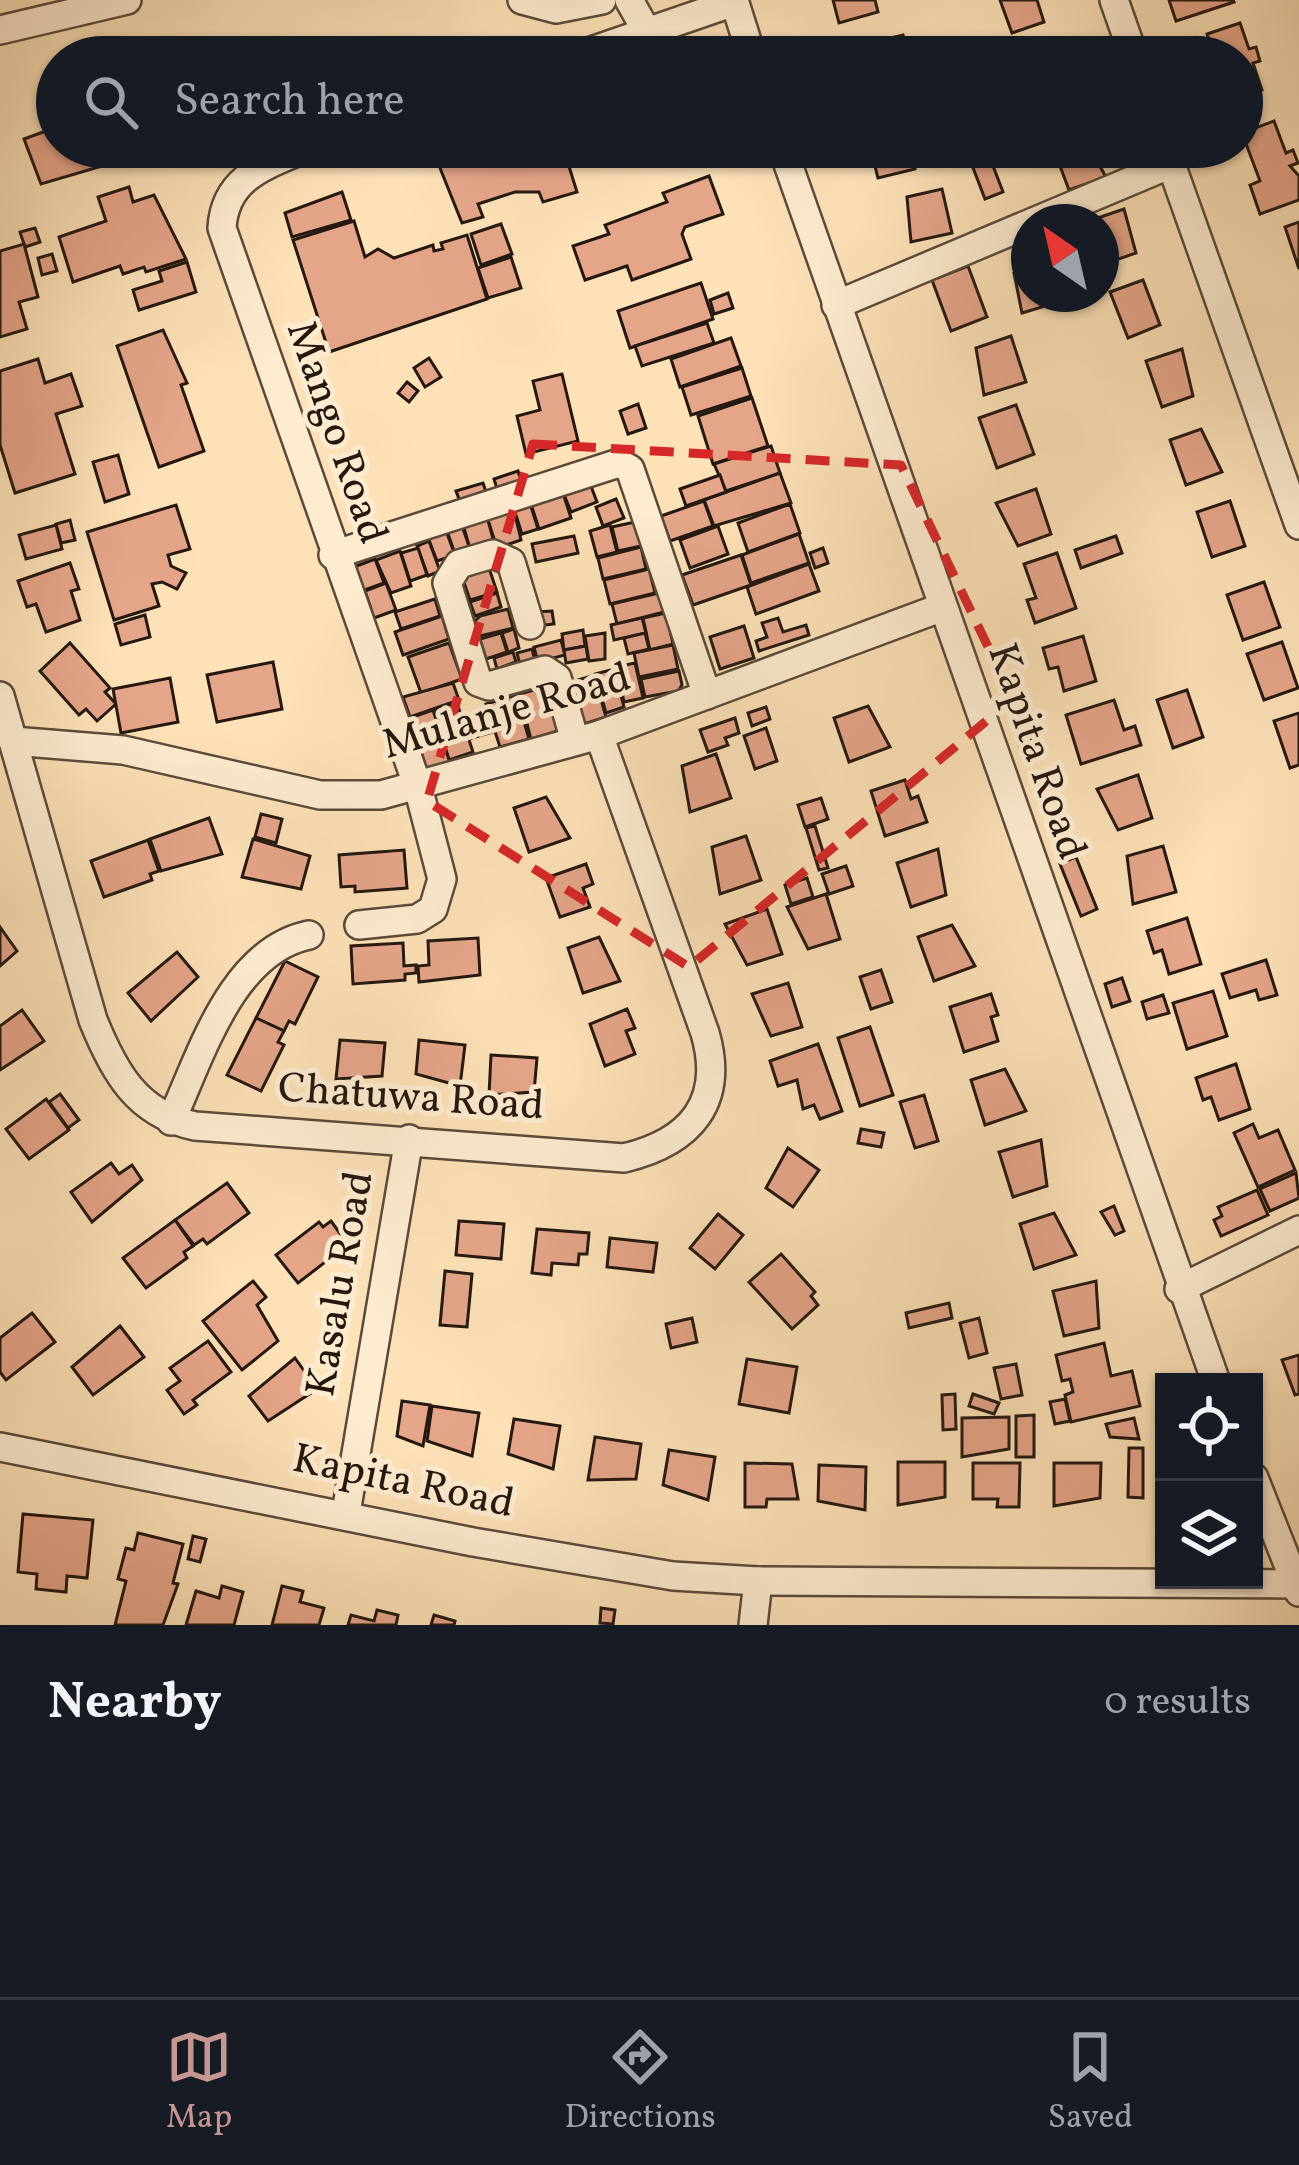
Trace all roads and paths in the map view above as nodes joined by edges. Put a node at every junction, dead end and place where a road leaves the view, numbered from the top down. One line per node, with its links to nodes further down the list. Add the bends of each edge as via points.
1 (127, 0): 7 (street)
2 (522, 0): 3 (street, via 556,9)
3 (602, 0)
4 (629, 0): 8 (street)
5 (1114, 0): 11 (street)
6 (734, 1): 8 (street); 10 (street)
7 (0, 30)
8 (646, 32): 9 (street)
9 (634, 36)
10 (745, 36)
11 (1127, 36)
12 (265, 168): 18 (street, Mango Road, via 229,194 222,228)
13 (789, 168): 16 (street, Kapita Road)
14 (1139, 168): 16 (street)
15 (1173, 168): 17 (street)
16 (836, 304): 19 (street, Kapita Road)
17 (1299, 525)
18 (333, 555): 21 (street, via 619,463 630,469); 25 (street, Mango Road)
19 (940, 608): 21 (street, Mulanje Road); 31 (street, Kapita Road)
20 (530, 625): 23 (street, Chatuwa Road, via 511,562 494,554 459,564 447,583 478,682 545,670 557,678)
21 (707, 695): 23 (street, Mulanje Road)
22 (0, 696): 24 (street)
23 (587, 738): 25 (street, Mulanje Road); 29 (street, Chatuwa Road, via 711,1054 712,1086 671,1140 624,1158)
24 (13, 741): 25 (street, Mulanje Road, via 123,749 320,795); 28 (street, via 101,1040 137,1099)
25 (418, 787): 26 (street, Mango Road, via 442,896 417,919)
26 (359, 925)
27 (309, 935): 28 (street, via 281,941 253,968 216,1022)
28 (171, 1121): 29 (street, Chatuwa Road)
29 (409, 1139): 35 (street, Kasalu Road)
30 (1299, 1230): 31 (street)
31 (1179, 1289): 32 (street, Kapita Road)
32 (1212, 1373)
33 (0, 1447): 35 (street, Kapita Road)
34 (1255, 1481): 37 (street, Kapita Road)
35 (346, 1513): 36 (street, Kapita Road, via 582,1562)
36 (758, 1581): 37 (street, Kapita Road); 38 (street)
37 (1297, 1588)
38 (753, 1625)

